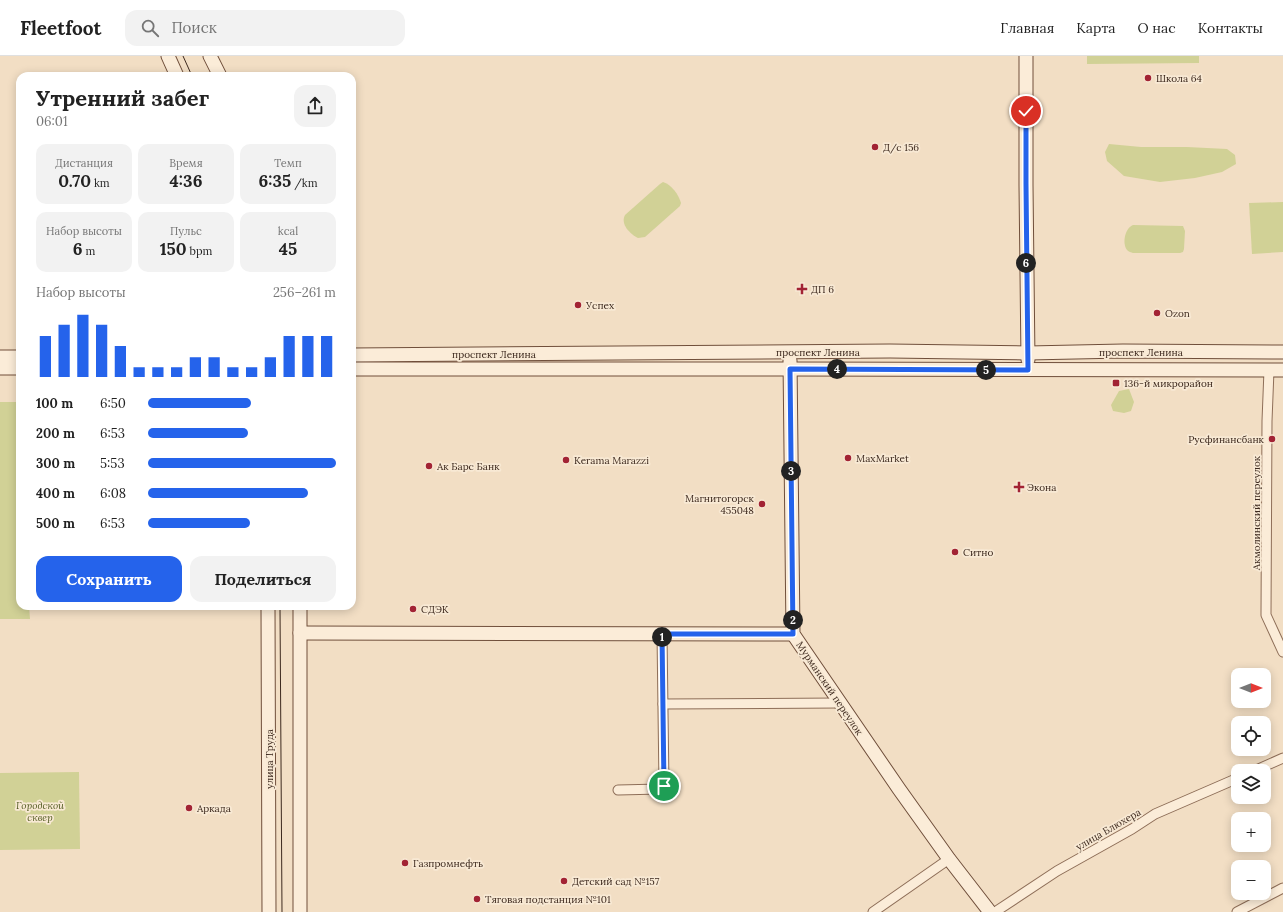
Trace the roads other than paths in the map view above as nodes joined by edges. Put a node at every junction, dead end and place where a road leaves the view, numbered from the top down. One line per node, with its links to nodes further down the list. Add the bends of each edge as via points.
1 (168, 56): 4 (main road)
2 (210, 56): 5 (main road)
3 (1026, 56): 9 (main road)
4 (175, 72)
5 (218, 72)
6 (356, 348): 11 (main road)
7 (790, 352): 9 (main road, проспект Ленина); 11 (main road, проспект Ленина); 17 (main road, Мурманский переулок)
8 (1283, 352): 9 (main road, проспект Ленина)
9 (1028, 353): 19 (main road)
10 (356, 355): 11 (main road, проспект Ленина)
11 (379, 355)
12 (0, 357): 13 (main road)
13 (16, 357)
14 (0, 368): 15 (main road)
15 (16, 368)
16 (382, 369): 17 (main road, проспект Ленина); 18 (main road, проспект Ленина); 22 (main road, via 361,372)
17 (790, 369): 19 (main road, проспект Ленина); 27 (main road, Мурманский переулок)
18 (356, 370)
19 (1028, 370): 20 (main road, проспект Ленина)
20 (1269, 370): 21 (main road, проспект Ленина); 28 (street, Акмолинский переулок, via 1266,615)
21 (1283, 370)
22 (356, 375)
23 (268, 610): 37 (main road, улица Труда)
24 (300, 610): 25 (main road)
25 (300, 633): 26 (main road); 38 (main road)
26 (662, 634): 27 (main road); 30 (street)
27 (793, 634): 29 (main road, Мурманский переулок)
28 (1283, 652)
29 (840, 703): 30 (street); 35 (main road, Мурманский переулок)
30 (663, 704): 34 (street, via 664,786 660,789)
31 (1283, 758): 32 (street)
32 (1270, 764)
33 (1231, 781): 41 (street, улица Блюхера, via 1155,814 1057,871)
34 (618, 790)
35 (949, 859): 39 (street); 40 (main road, Мурманский переулок)
36 (1283, 888): 42 (street)
37 (269, 912)
38 (300, 912)
39 (873, 912)
40 (990, 912)
41 (995, 912)
42 (1237, 912)

